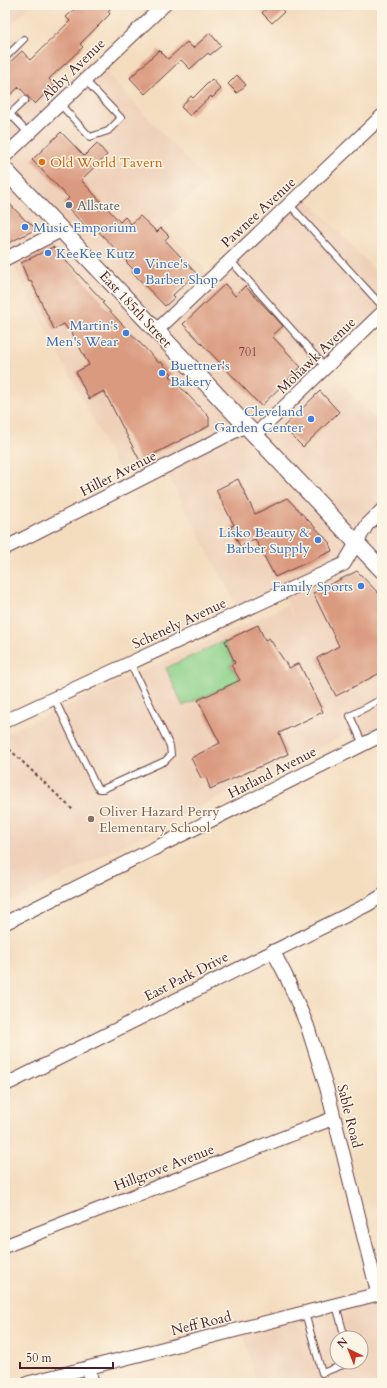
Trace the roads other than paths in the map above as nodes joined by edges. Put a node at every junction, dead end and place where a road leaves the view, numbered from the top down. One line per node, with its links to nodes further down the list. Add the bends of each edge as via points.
1 (164, 5): 4 (street, Abby Avenue)
2 (24, 39): 3 (lane)
3 (5, 58)
4 (84, 80): 6 (street, Abby Avenue); 6 (lane, via 121,118 108,131 90,138)
5 (26, 100): 7 (lane)
6 (60, 104): 10 (street, Abby Avenue)
7 (10, 114): 9 (lane); 10 (lane)
8 (382, 116): 13 (street, Pawnee Avenue)
9 (5, 119)
10 (28, 134): 11 (street, Abby Avenue)
11 (5, 156)
12 (5, 170): 14 (street, East 185th Street)
13 (289, 204): 16 (street, Pawnee Avenue); 17 (lane)
14 (62, 230): 15 (street); 19 (street, East 185th Street)
15 (5, 259)
16 (230, 260): 19 (street, Pawnee Avenue); 20 (lane)
17 (382, 306)
18 (382, 314): 20 (street, Mohawk Avenue)
19 (156, 331): 21 (street, East 185th Street)
20 (326, 368): 21 (street, Mohawk Avenue)
21 (250, 431): 23 (street, East 185th Street); 24 (street, Hiller Avenue)
22 (382, 510): 23 (street, Schenely Avenue, via 367,525)
23 (356, 543): 25 (street, East 185th Street); 26 (street, Schenely Avenue, via 344,564)
24 (5, 548)
25 (382, 570)
26 (130, 663): 27 (street, Schenely Avenue); 27 (lane, via 170,746 171,755 103,789 96,786)
27 (54, 698): 29 (street, Schenely Avenue)
28 (382, 699): 31 (lane, via 350,716)
29 (5, 721)
30 (382, 735): 31 (street, Harland Avenue)
31 (364, 744): 33 (street, Harland Avenue)
32 (382, 896): 34 (street, East Park Drive)
33 (5, 923)
34 (273, 951): 35 (street, East Park Drive); 36 (street, Sable Road, via 307,1025)
35 (5, 1085)
36 (334, 1118): 37 (street, Hillgrove Avenue); 38 (street, Sable Road)
37 (5, 1246)
38 (380, 1294): 39 (street, Neff Road)
39 (336, 1305): 40 (street, Neff Road); 41 (lane)
40 (305, 1313): 42 (street, Neff Road); 43 (lane, via 322,1373)
41 (343, 1330)
42 (89, 1368): 44 (street, Neff Road); 45 (street)
43 (331, 1370)
44 (28, 1383)
45 (92, 1383)

